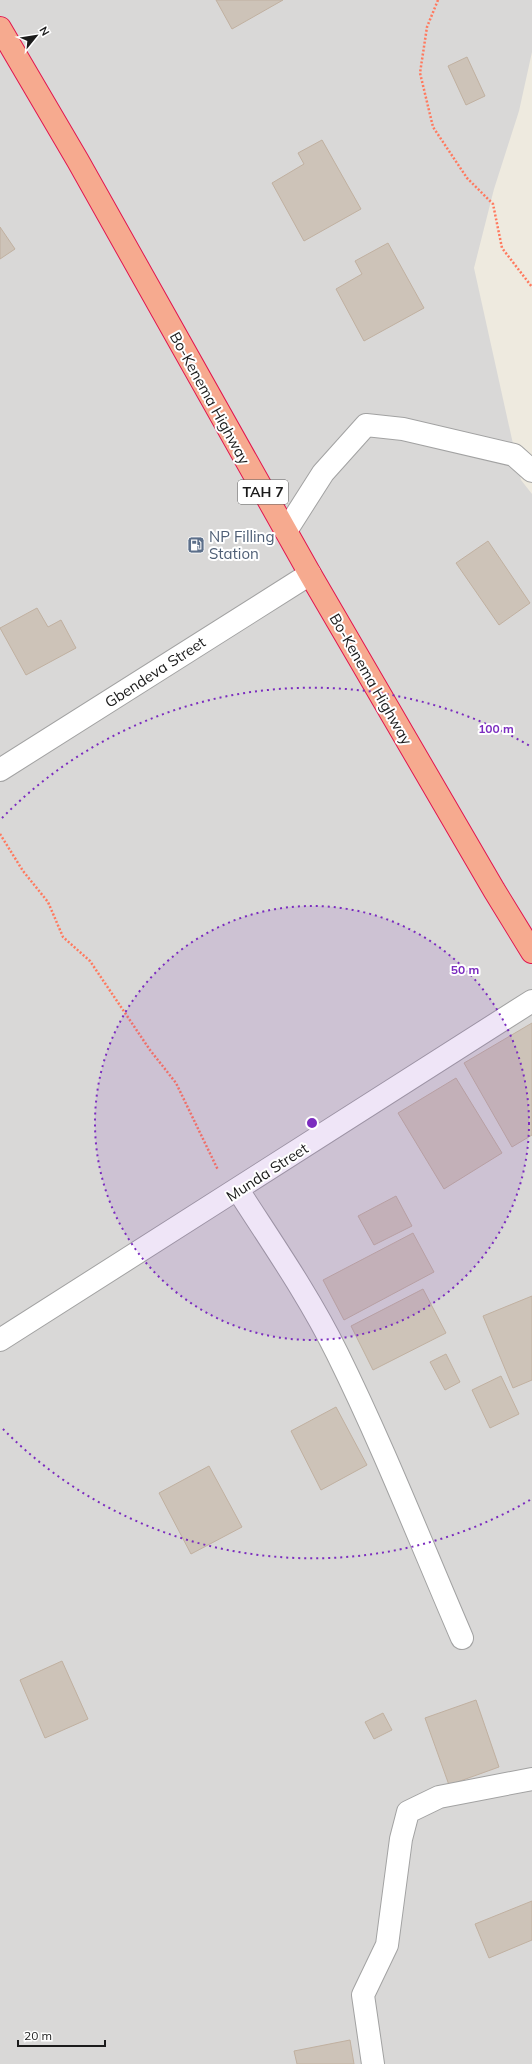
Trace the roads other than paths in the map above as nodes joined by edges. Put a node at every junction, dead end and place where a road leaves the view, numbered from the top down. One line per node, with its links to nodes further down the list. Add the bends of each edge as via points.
1 (0, 28): 3 (highway, Bo-Kenema Highway / TAH 7, via 78,161)
2 (532, 471): 3 (street, via 514,455 403,429 366,425 323,473)
3 (286, 531): 4 (highway, Bo-Kenema Highway / TAH 7)
4 (310, 574): 5 (street, Gbendeva Street); 6 (highway, Bo-Kenema Highway / TAH 7)
5 (0, 770)
6 (532, 952)
7 (532, 1002): 8 (street, Munda Street)
8 (233, 1193): 9 (street, Munda Street); 10 (street, via 309,1302 337,1352)
9 (0, 1340)
10 (462, 1638)
11 (532, 1779): 12 (street, via 439,1797 408,1812 401,1839 387,1945 363,1995)
12 (373, 2064)

